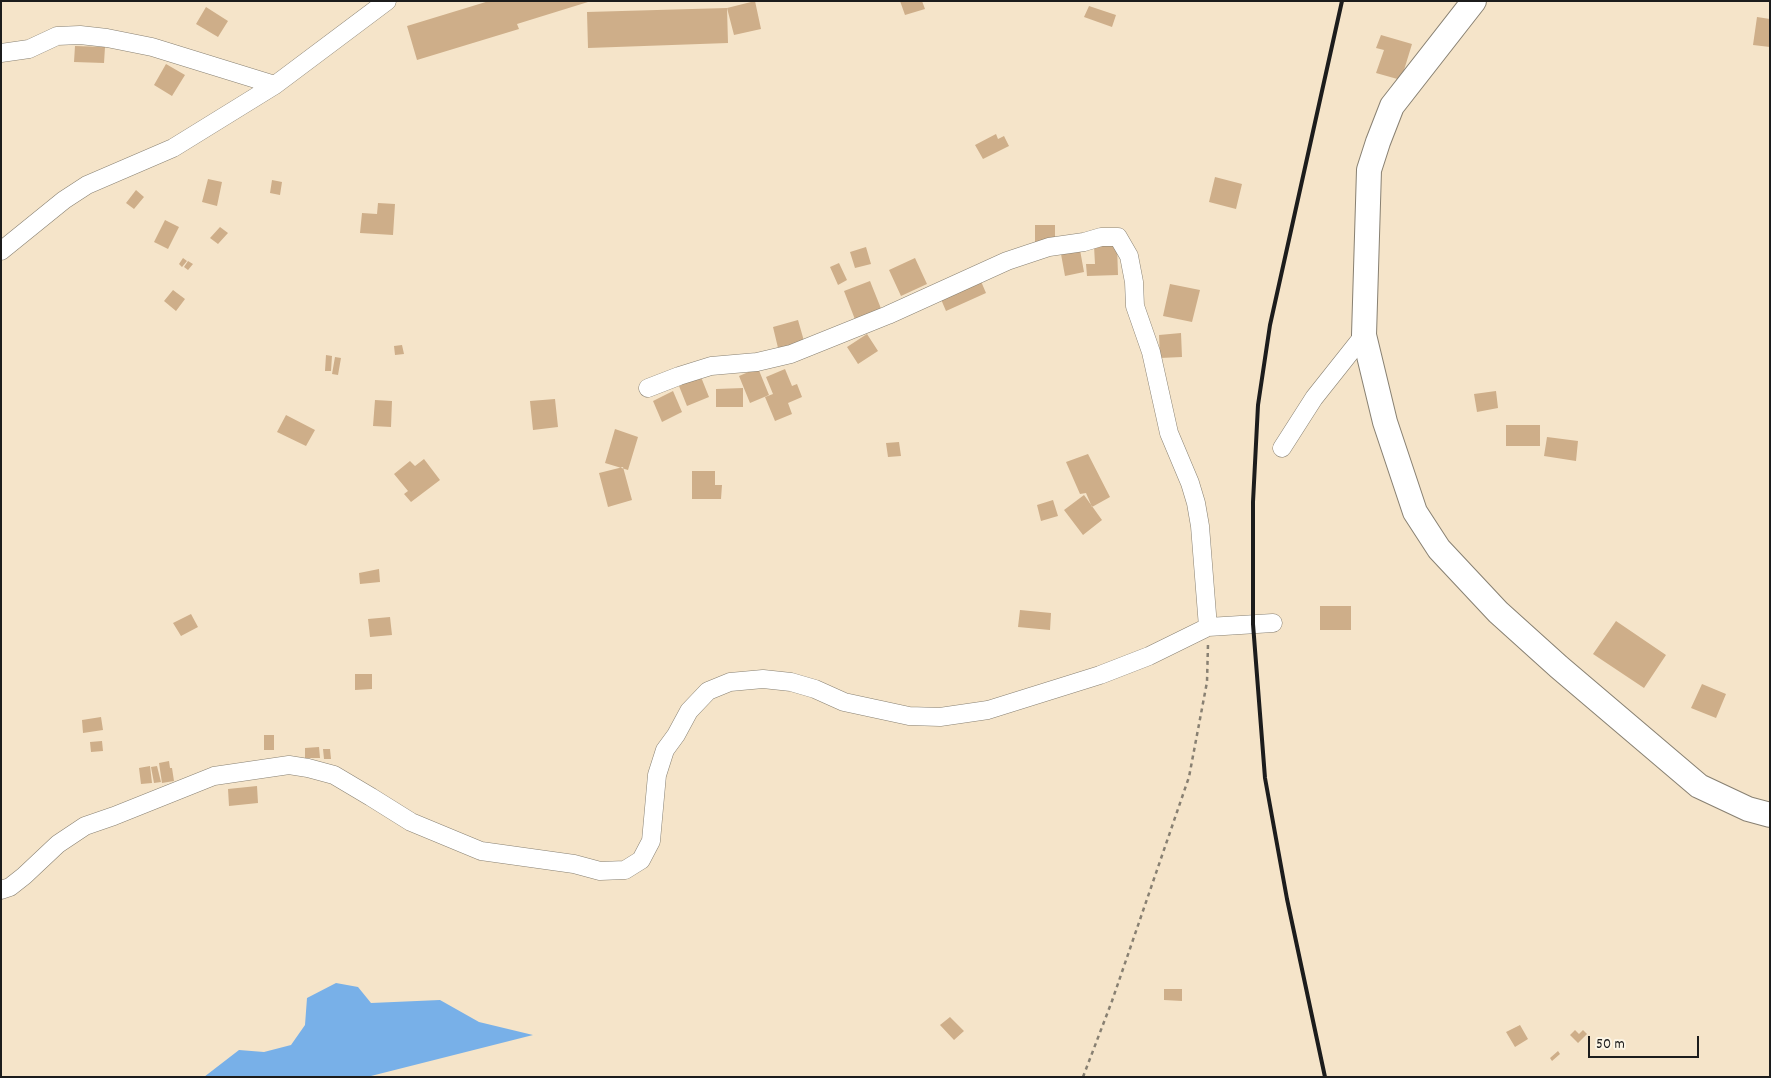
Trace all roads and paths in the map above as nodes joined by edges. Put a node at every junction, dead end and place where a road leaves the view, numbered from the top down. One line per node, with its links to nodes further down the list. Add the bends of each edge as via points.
1 (387, 1): 4 (street)
2 (1474, 1): 6 (street, via 1392,106 1378,142 1369,170)
3 (1, 53): 4 (street, via 29,49 57,36 107,38 160,49)
4 (275, 85): 5 (street, via 173,148 87,185)
5 (1, 251)
6 (1364, 335): 8 (street, via 1314,398); 11 (street, via 1385,422 1415,512 1439,549 1498,612 1699,786 1748,809)
7 (648, 388): 10 (street, via 711,366 757,362 791,354 1007,261 1049,247 1118,237 1129,256 1135,306 1151,352 1169,433 1196,503)
8 (1282, 448)
9 (1273, 623): 10 (street)
10 (1208, 627): 12 (street, via 1149,656 1100,675 988,710 940,717 909,716 844,702 815,688 791,682 763,679 730,682 708,691 689,711 665,750 656,775 651,841 641,860 626,870 600,871 574,864 481,851 411,822 334,775 289,765 214,776 85,826 58,844 10,887); 13 (path, via 1207,682 1189,777)
11 (1770, 815)
12 (1, 890)
13 (1083, 1077)

